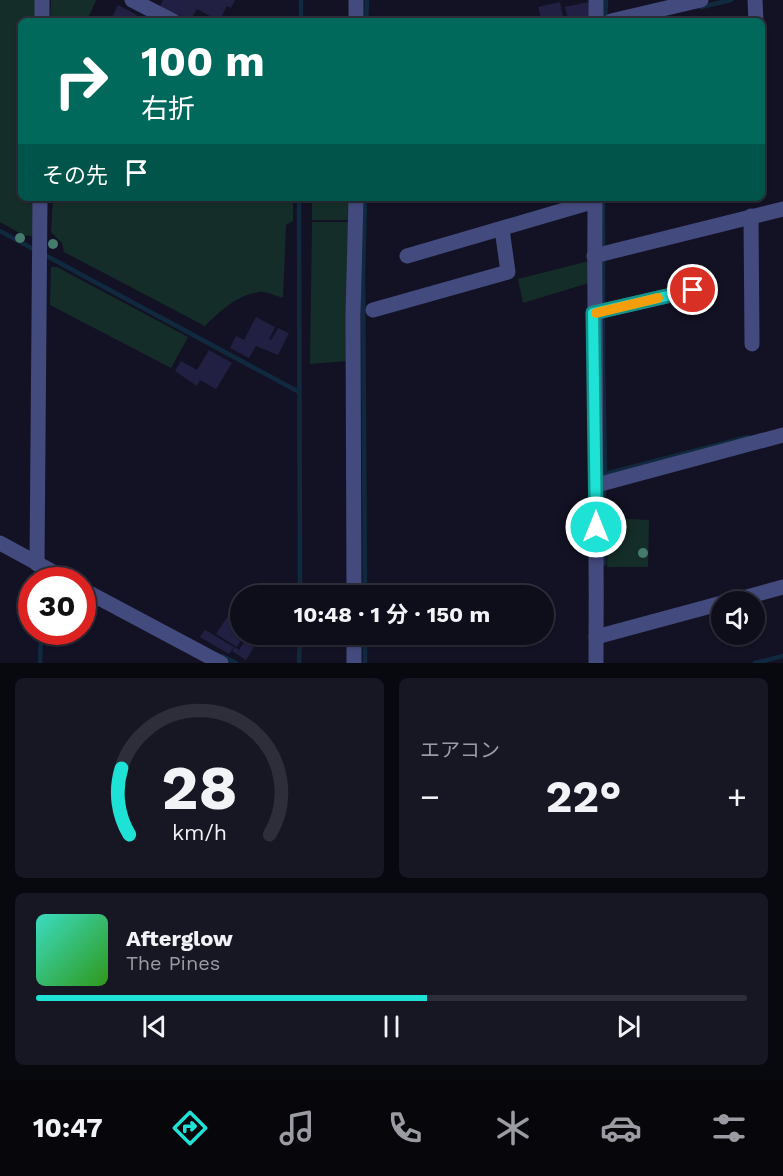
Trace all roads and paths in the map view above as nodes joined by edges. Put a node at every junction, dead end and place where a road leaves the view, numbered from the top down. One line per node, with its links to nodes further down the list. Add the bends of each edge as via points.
1 (42, 0): 7 (street)
2 (132, 0): 8 (street)
3 (356, 0): 9 (street)
4 (596, 0): 10 (street)
5 (700, 0): 11 (street)
6 (755, 0): 12 (street)
7 (42, 18)
8 (167, 18)
9 (356, 18)
10 (596, 18)
11 (624, 18)
12 (756, 18)
13 (40, 201): 29 (street)
14 (356, 201): 31 (street)
15 (592, 201): 19 (street)
16 (595, 201): 20 (street)
17 (783, 209): 18 (street)
18 (751, 216): 20 (street); 25 (street)
19 (502, 229): 21 (street); 23 (street, via 508,272)
20 (600, 255): 24 (street)
21 (406, 256)
22 (693, 290): 24 (street)
23 (373, 310)
24 (599, 312): 27 (street)
25 (752, 344)
26 (783, 435): 27 (street)
27 (597, 485): 36 (street)
28 (0, 543): 29 (street)
29 (37, 559): 30 (street)
30 (49, 567)
31 (354, 585)
32 (783, 587): 33 (street)
33 (765, 592)
34 (96, 597): 38 (street)
35 (711, 606): 36 (street)
36 (600, 636): 40 (street)
37 (354, 645): 39 (street)
38 (220, 663)
39 (354, 663)
40 (596, 663)

